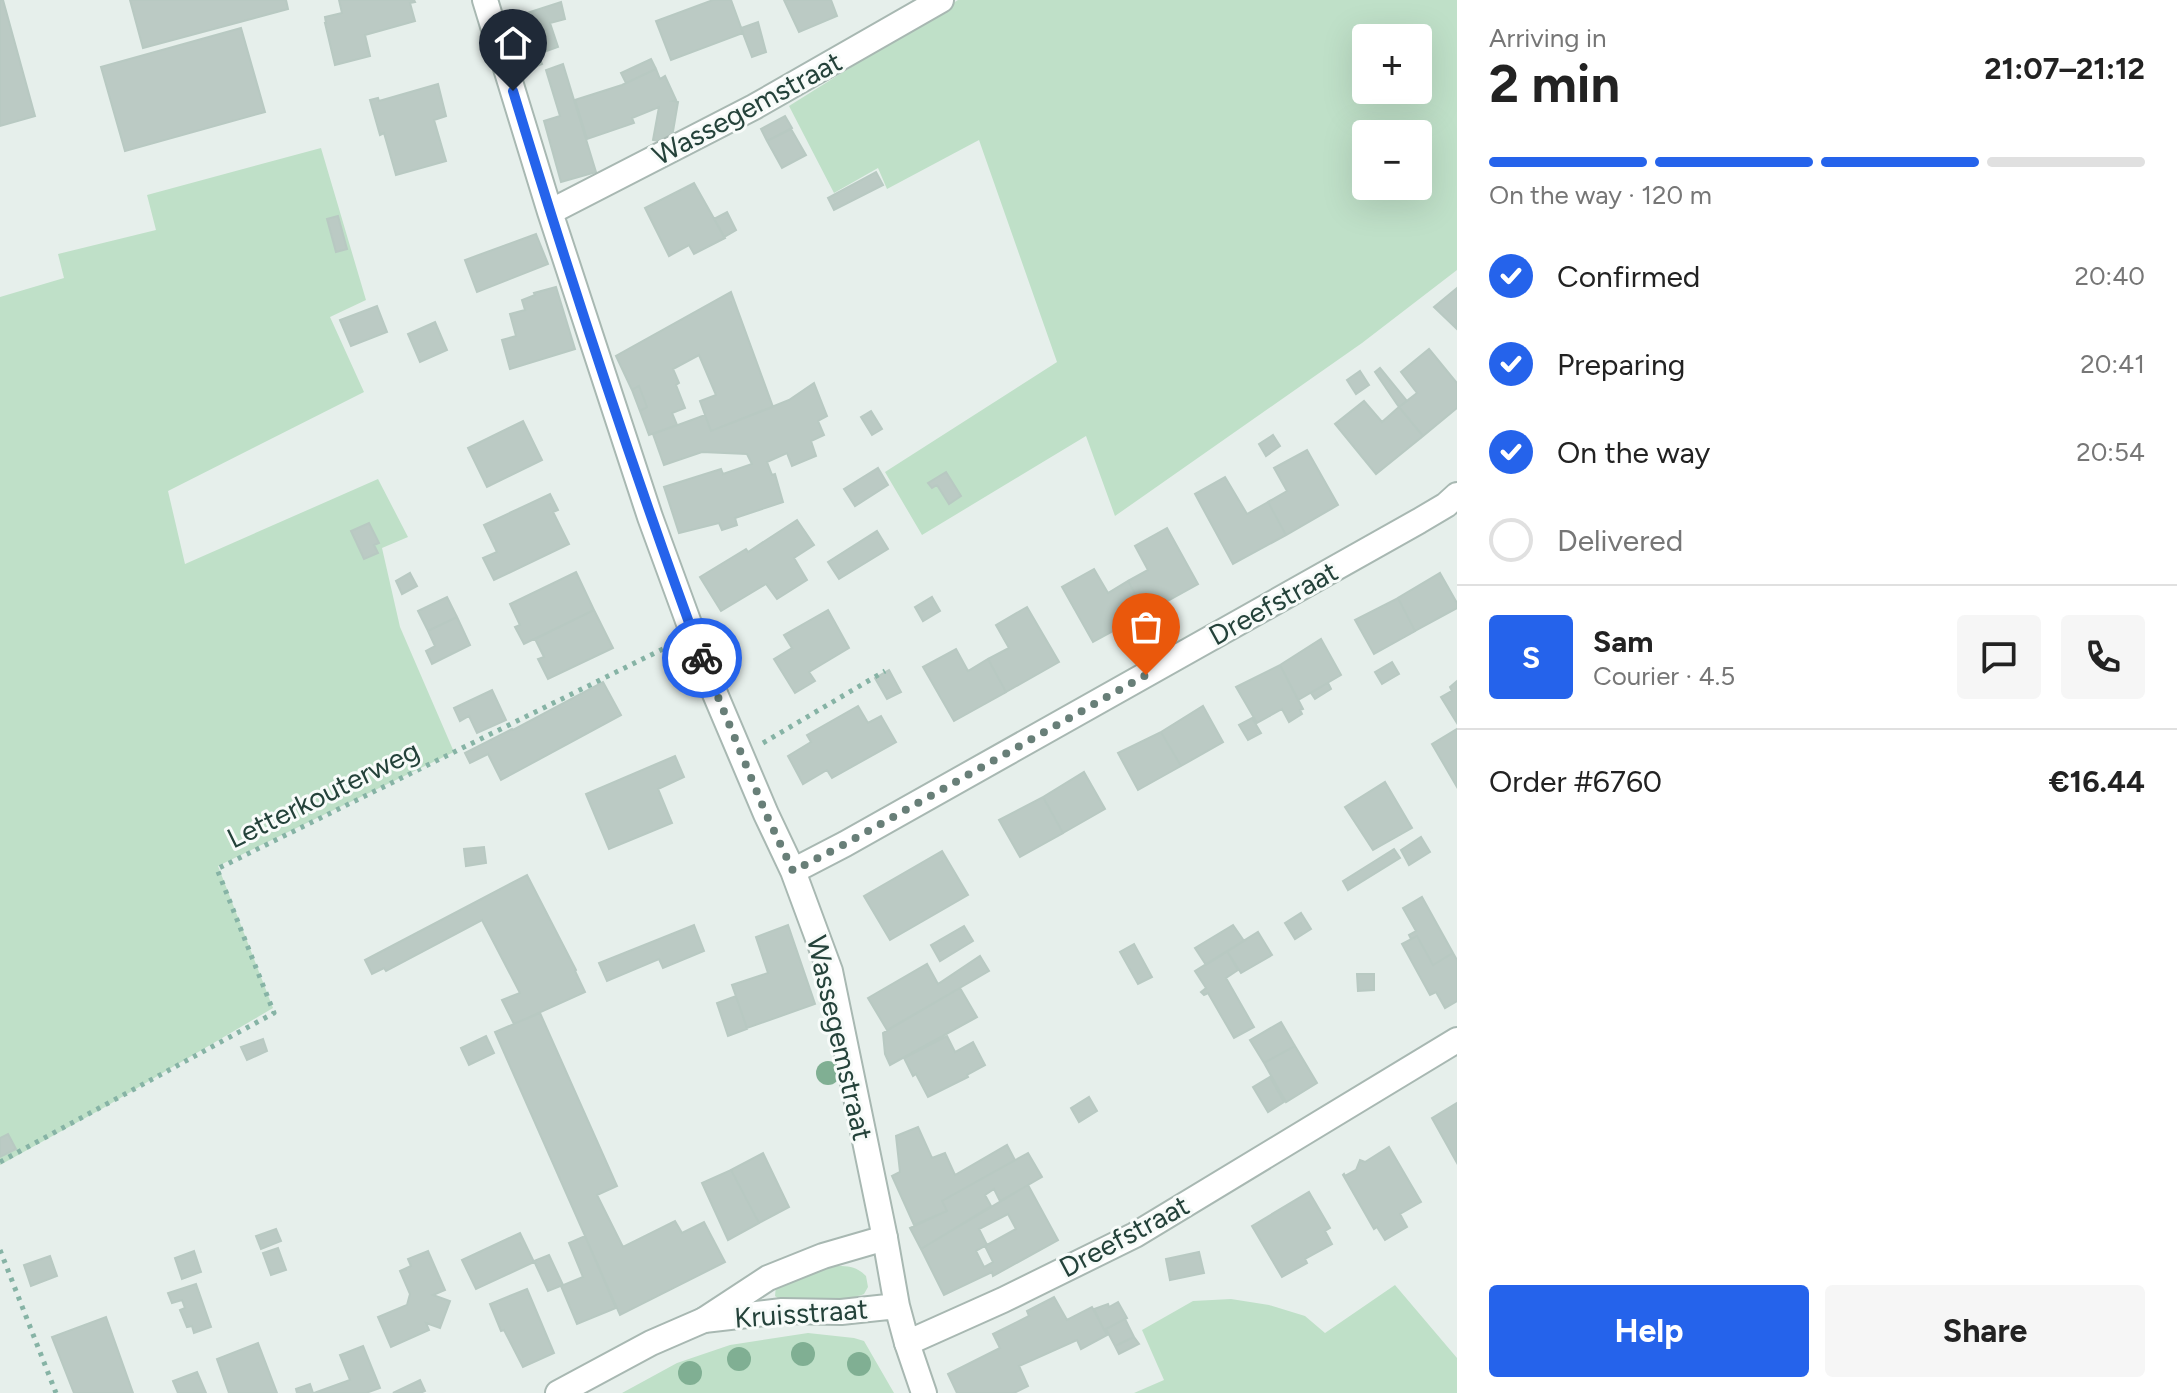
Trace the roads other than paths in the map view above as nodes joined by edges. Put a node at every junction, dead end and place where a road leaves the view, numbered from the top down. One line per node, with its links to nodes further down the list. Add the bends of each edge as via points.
1 (485, 0): 3 (street, Wassegemstraat)
2 (941, 0): 3 (street, Wassegemstraat, via 754,107)
3 (550, 212): 5 (street, Wassegemstraat, via 713,689)
4 (1457, 495): 5 (street, Dreefstraat)
5 (793, 871): 7 (street, Wassegemstraat, via 830,971)
6 (1457, 1040): 10 (street, Dreefstraat, via 1135,1235)
7 (885, 1238): 8 (street, Wassegemstraat); 9 (street, Kruisstraat, via 768,1278)
8 (897, 1306): 9 (street, Kruisstraat); 10 (street, Wassegemstraat)
9 (704, 1320): 11 (street, Kruisstraat)
10 (907, 1343): 12 (street, Wassegemstraat)
11 (558, 1393)
12 (924, 1393)

